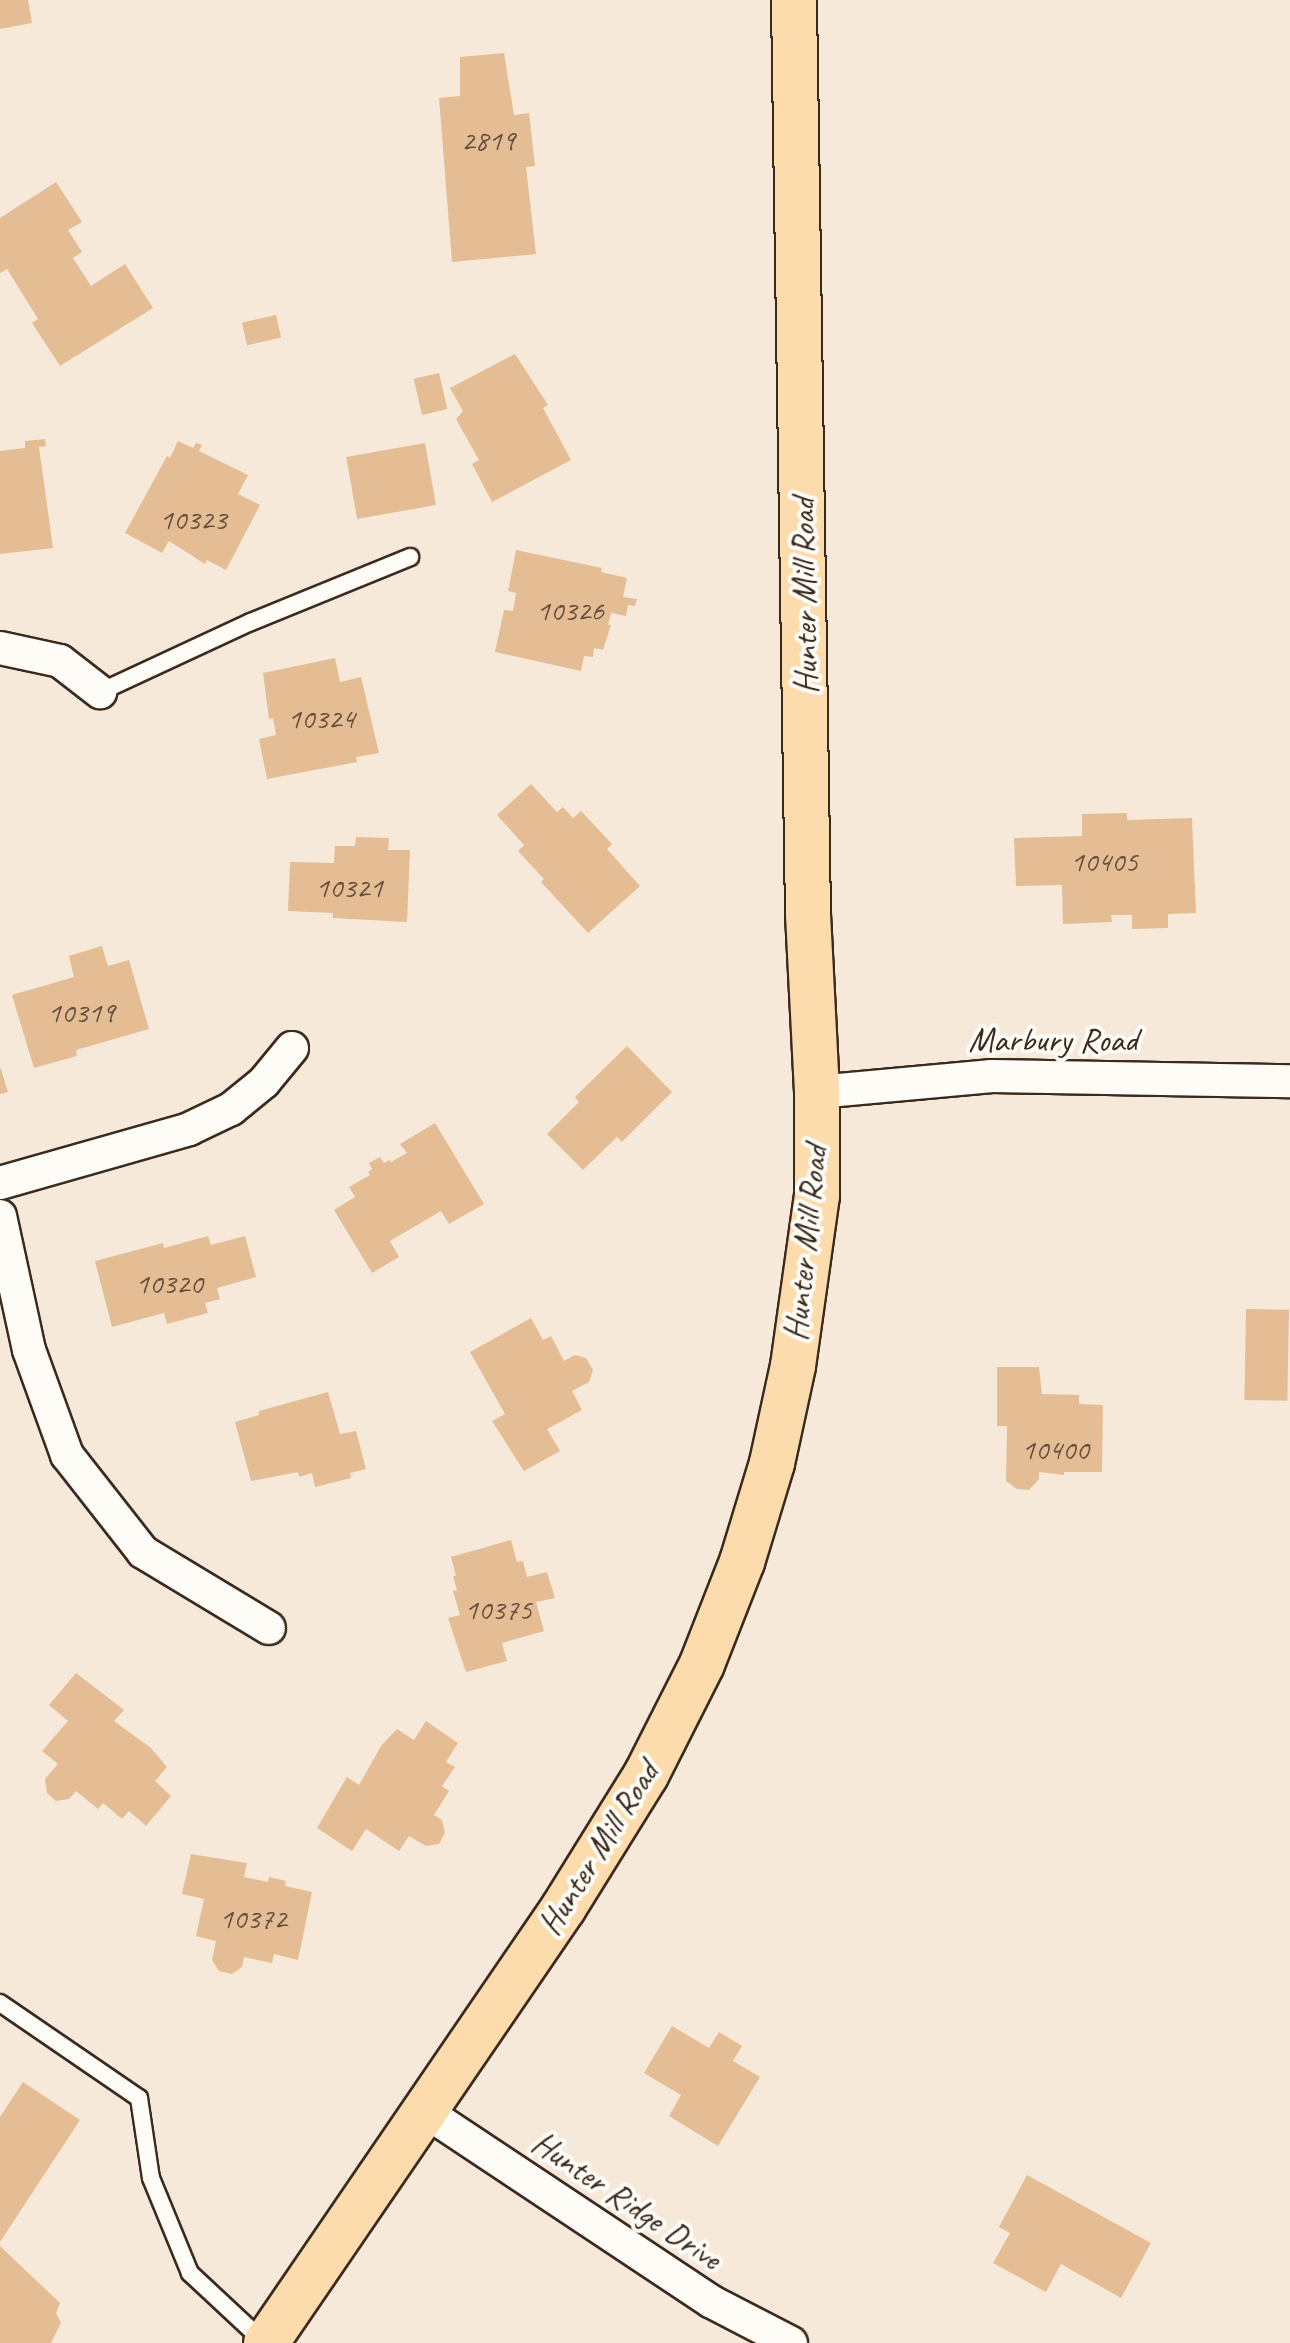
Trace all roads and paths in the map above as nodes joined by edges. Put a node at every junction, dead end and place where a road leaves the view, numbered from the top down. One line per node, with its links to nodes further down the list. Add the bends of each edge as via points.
1 (794, 0): 7 (main road, Hunter Mill Road, via 808,914)
2 (410, 557): 4 (lane)
3 (0, 648): 4 (street, via 60,661)
4 (100, 692)
5 (292, 1048): 8 (street, via 264,1082 231,1109 189,1129)
6 (1290, 1081): 7 (street, Marbury Road, via 992,1076)
7 (817, 1092): 12 (main road, Hunter Mill Road, via 817,1196 793,1366 772,1463 742,1562 702,1664 646,1775)
8 (0, 1183)
9 (0, 1216): 10 (street, via 29,1350 67,1455 143,1552)
10 (269, 1628)
11 (0, 2003): 13 (lane, via 139,2098 151,2178 190,2273)
12 (426, 2112): 13 (main road, Hunter Mill Road); 14 (street, Hunter Ridge Drive, via 712,2302)
13 (266, 2343)
14 (791, 2343)

